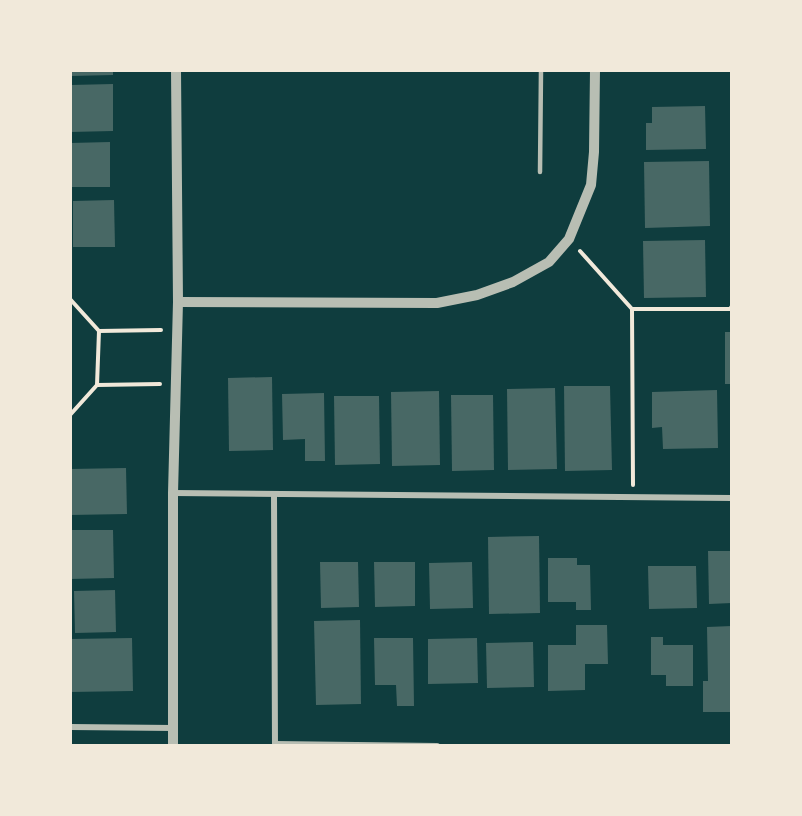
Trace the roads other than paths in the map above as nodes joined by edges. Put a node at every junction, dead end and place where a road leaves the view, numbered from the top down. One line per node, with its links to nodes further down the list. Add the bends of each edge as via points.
1 (176, 70): 5 (street)
2 (541, 70): 4 (lane)
3 (595, 70): 5 (street, via 591,185 569,239 549,262 513,282 437,303)
4 (540, 172)
5 (178, 302): 6 (street)
6 (173, 493): 7 (street); 10 (street)
7 (274, 495): 8 (street); 11 (street)
8 (732, 498)
9 (70, 727): 10 (street)
10 (172, 728): 12 (street)
11 (275, 745): 13 (street)
12 (173, 746)
13 (437, 746)

